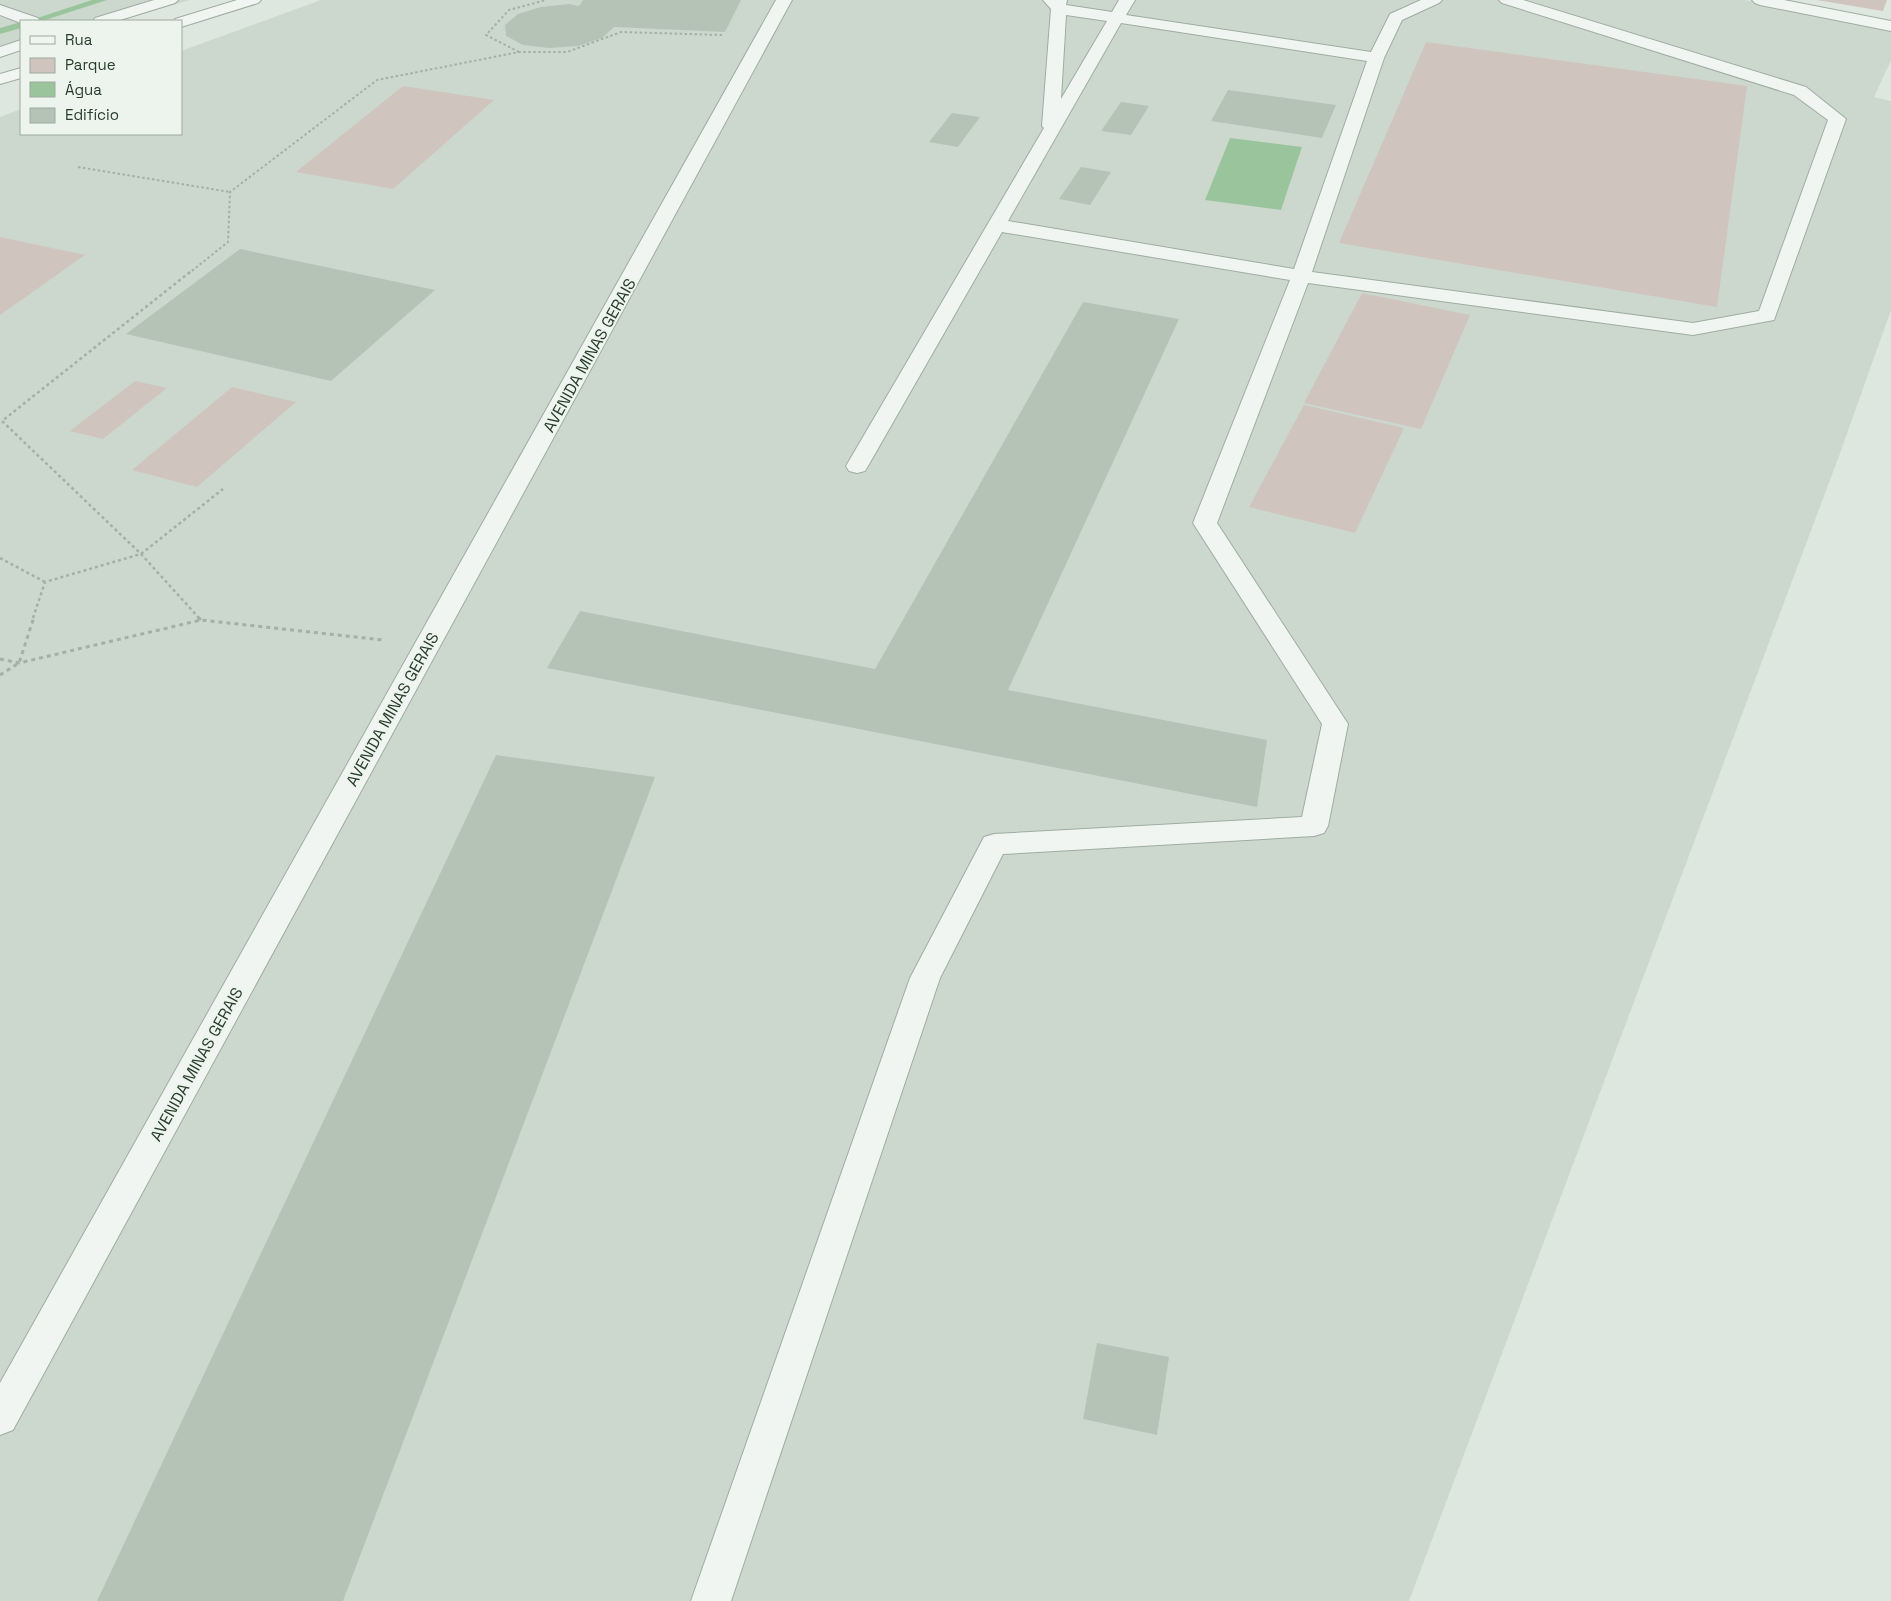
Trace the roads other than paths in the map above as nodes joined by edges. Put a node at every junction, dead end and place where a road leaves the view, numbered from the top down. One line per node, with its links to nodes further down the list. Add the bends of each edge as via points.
1 (14, 0): 10 (street)
2 (170, 0): 14 (street)
3 (253, 0): 15 (street)
4 (784, 0): 26 (street, AVENIDA MINAS GERAIS)
5 (1127, 0): 12 (street)
6 (1434, 0): 19 (street, via 1396,17)
7 (1507, 0): 24 (street, via 1800,91 1836,119 1767,316 1693,330)
8 (1760, 0): 16 (street)
9 (1056, 3): 12 (street); 22 (street)
10 (0, 5)
11 (0, 10): 13 (street)
12 (1117, 18): 19 (street); 22 (street)
13 (27, 20)
14 (105, 20)
15 (182, 22)
16 (1891, 26)
17 (20, 45): 18 (street)
18 (0, 52)
19 (1376, 58): 24 (street)
20 (20, 73): 21 (street)
21 (0, 80)
22 (1051, 132): 23 (street)
23 (997, 225): 24 (street); 25 (street)
24 (1301, 276): 27 (street, via 1205,523 1335,724 1314,826 994,844 925,978)
25 (857, 466)
26 (0, 1418)
27 (711, 1601)

